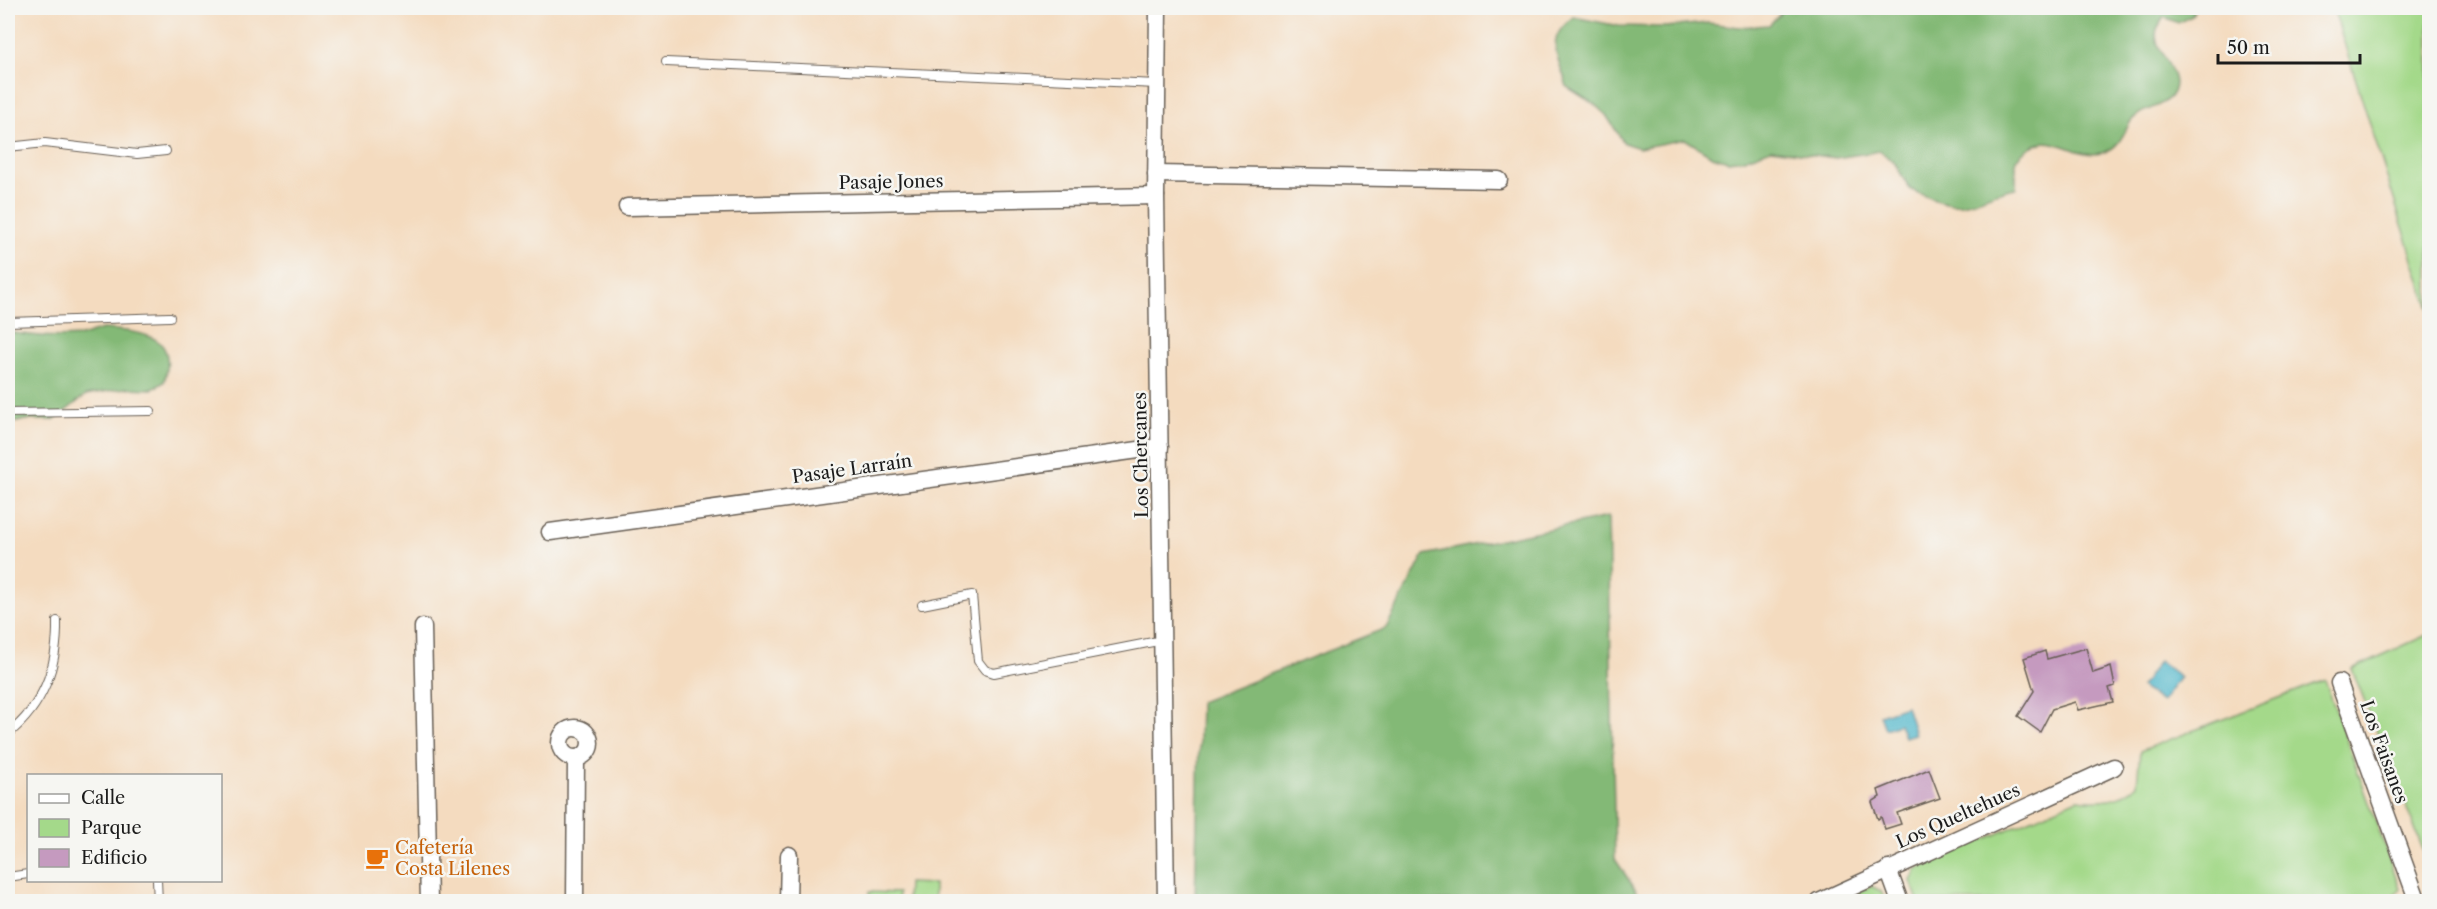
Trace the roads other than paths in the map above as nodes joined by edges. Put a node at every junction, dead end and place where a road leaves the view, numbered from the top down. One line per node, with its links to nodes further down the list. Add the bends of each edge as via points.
1 (1158, 8): 3 (street, Los Chercanes)
2 (666, 62): 3 (lane)
3 (1157, 84): 6 (street, Los Chercanes)
4 (8, 147): 5 (lane, via 45,143 137,154)
5 (166, 151)
6 (1156, 174): 7 (street); 8 (street, Los Chercanes)
7 (1499, 180)
8 (1156, 196): 9 (street, Pasaje Jones); 14 (street, Los Chercanes)
9 (627, 207)
10 (170, 317): 11 (lane)
11 (8, 322)
12 (151, 411): 13 (lane)
13 (8, 413)
14 (1160, 447): 15 (street, Pasaje Larraín); 19 (street, Los Chercanes)
15 (550, 532)
16 (922, 605): 19 (lane, via 972,595 978,661 994,673)
17 (57, 621): 21 (lane, via 55,653 46,684 30,712)
18 (423, 627): 30 (street)
19 (1163, 639): 33 (street, Los Chercanes)
20 (2339, 683): 36 (street, Los Faisanes)
21 (8, 734)
22 (576, 758): 31 (street)
23 (2114, 767): 25 (street, Los Queltehues)
24 (789, 855): 32 (street)
25 (1888, 868): 34 (street, Los Queltehues); 35 (street)
26 (27, 874): 27 (lane)
27 (8, 877)
28 (157, 882): 29 (lane)
29 (158, 902)
30 (429, 902)
31 (575, 902)
32 (788, 902)
33 (1166, 902)
34 (1819, 902)
35 (1900, 902)
36 (2418, 902)

